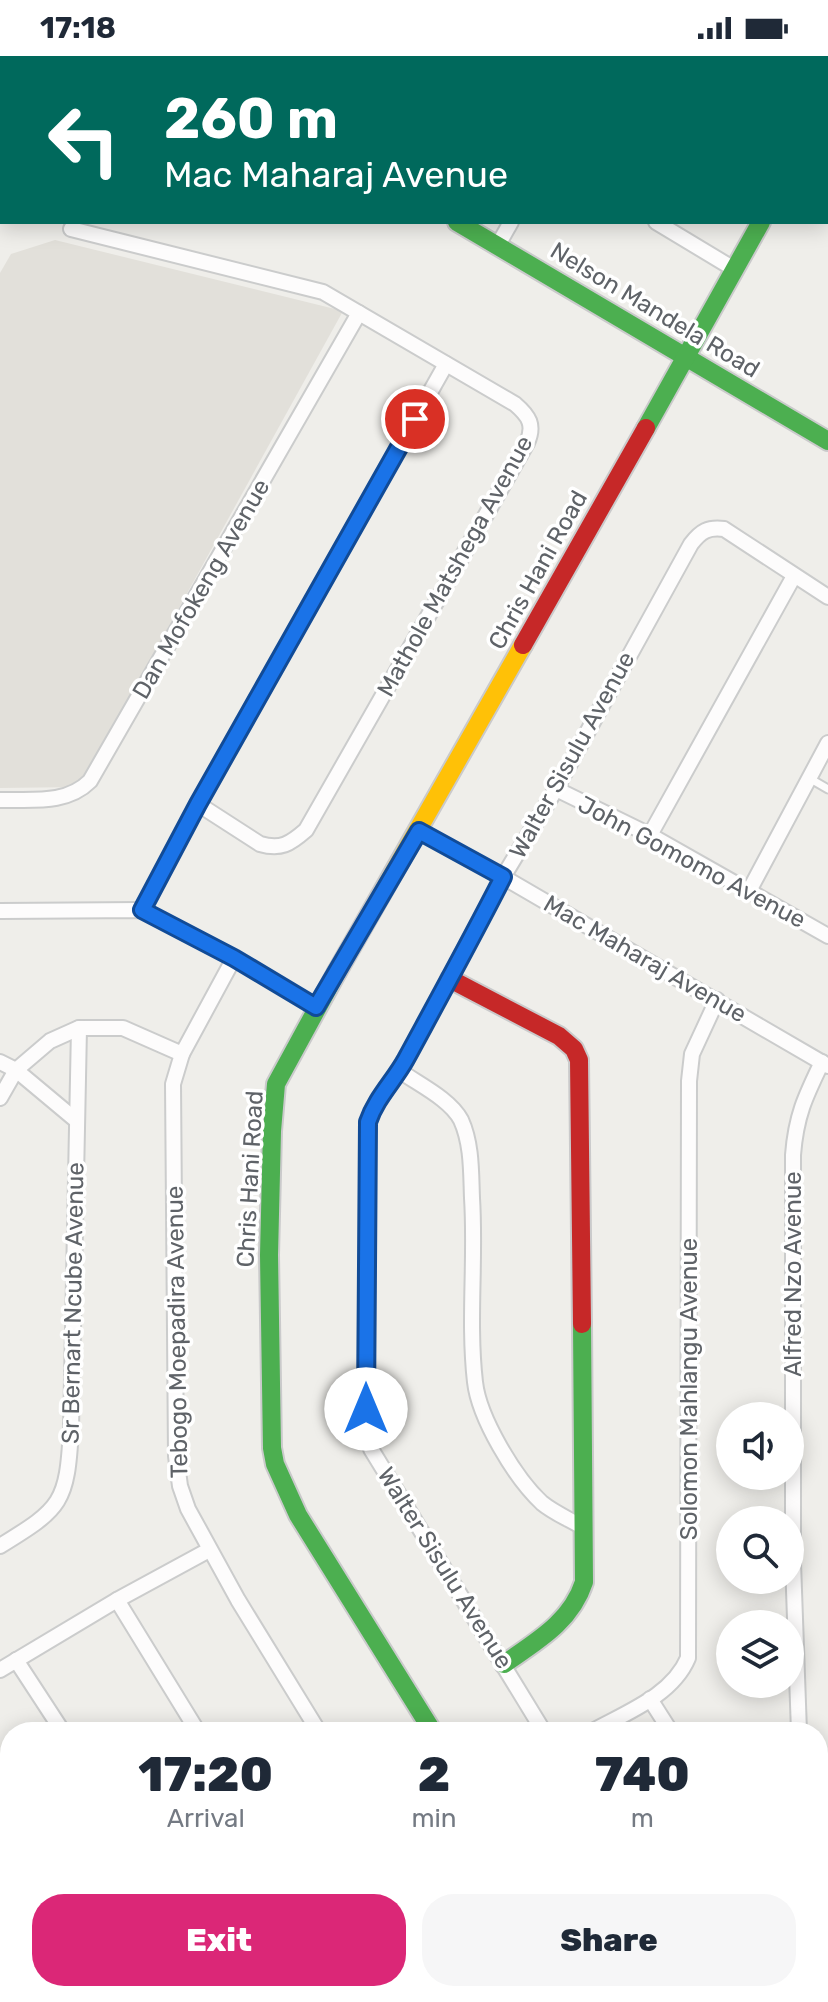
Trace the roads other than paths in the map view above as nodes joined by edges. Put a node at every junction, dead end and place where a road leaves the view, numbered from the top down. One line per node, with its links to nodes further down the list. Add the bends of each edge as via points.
1 (461, 224): 6 (street, Nelson Mandela Road)
2 (510, 224): 6 (street)
3 (659, 224): 7 (street)
4 (760, 224): 7 (street, Chris Hani Road)
5 (71, 229): 8 (street, Mathole Matshega Avenue, via 323,292)
6 (498, 245): 9 (street, Nelson Mandela Road)
7 (734, 269): 9 (street, Chris Hani Road)
8 (359, 313): 10 (street, Mathole Matshega Avenue); 18 (street, Dan Mofokeng Avenue, via 90,781 67,797)
9 (686, 355): 11 (street, Nelson Mandela Road); 20 (street, Chris Hani Road)
10 (446, 364): 19 (street); 19 (street, Mathole Matshega Avenue, via 524,412 531,426 527,443 306,830 293,842 270,847)
11 (828, 441)
12 (794, 576): 13 (street); 16 (street, Walter Sisulu Avenue, via 724,529 706,529 691,544); 21 (street)
13 (828, 597)
14 (828, 743): 15 (street)
15 (809, 778): 17 (lane); 23 (street)
16 (556, 789): 21 (street, John Gomomo Avenue); 22 (street, Walter Sisulu Avenue)
17 (828, 789)
18 (0, 800)
19 (198, 804): 24 (street)
20 (419, 831): 22 (street, Mac Maharaj Avenue); 30 (street, Chris Hani Road)
21 (650, 835): 23 (street, John Gomomo Avenue)
22 (503, 877): 28 (street, Walter Sisulu Avenue); 29 (street, Mac Maharaj Avenue)
23 (749, 891): 26 (street, John Gomomo Avenue)
24 (142, 910): 25 (street); 27 (street)
25 (0, 911)
26 (828, 936)
27 (234, 958): 30 (street); 32 (street, Tebogo Moepadira Avenue)
28 (450, 979): 36 (street, Walter Sisulu Avenue); 39 (street, via 559,1036 579,1060)
29 (717, 1000): 34 (street, Mac Maharaj Avenue); 46 (street, Solomon Mahlangu Avenue, via 692,1054 689,1081 690,1648 676,1678)
30 (316, 1007): 50 (street, Chris Hani Road, via 273,1099 272,1448 298,1515)
31 (79, 1028): 32 (street, via 123,1028); 35 (street, via 50,1041); 38 (street, Sr Bernart Ncube Avenue)
32 (182, 1054): 41 (street, Tebogo Moepadira Avenue, via 173,1094 176,1456 183,1496)
33 (0, 1062): 35 (street)
34 (825, 1064): 54 (street, Alfred Nzo Avenue, via 801,1104 793,1155 793,1562)
35 (16, 1070): 37 (street); 38 (street)
36 (400, 1071): 39 (street, via 455,1111 464,1130 474,1219 475,1383 482,1410 526,1485 543,1504); 44 (street, Walter Sisulu Avenue, via 373,1108 367,1133 369,1441)
37 (0, 1098)
38 (77, 1121): 40 (street, Sr Bernart Ncube Avenue, via 66,1483 49,1513)
39 (584, 1528): 44 (street, via 584,1582 576,1606)
40 (0, 1546)
41 (209, 1550): 42 (street); 49 (street, Tebogo Moepadira Avenue)
42 (117, 1600): 43 (street); 48 (street)
43 (16, 1660): 45 (street); 47 (street)
44 (504, 1664): 51 (street, Walter Sisulu Avenue)
45 (0, 1670)
46 (650, 1699): 52 (street, Solomon Mahlangu Avenue); 53 (street)
47 (56, 1722)
48 (192, 1722)
49 (313, 1722)
50 (427, 1722)
51 (538, 1722)
52 (609, 1722)
53 (665, 1722)
54 (799, 1722)

